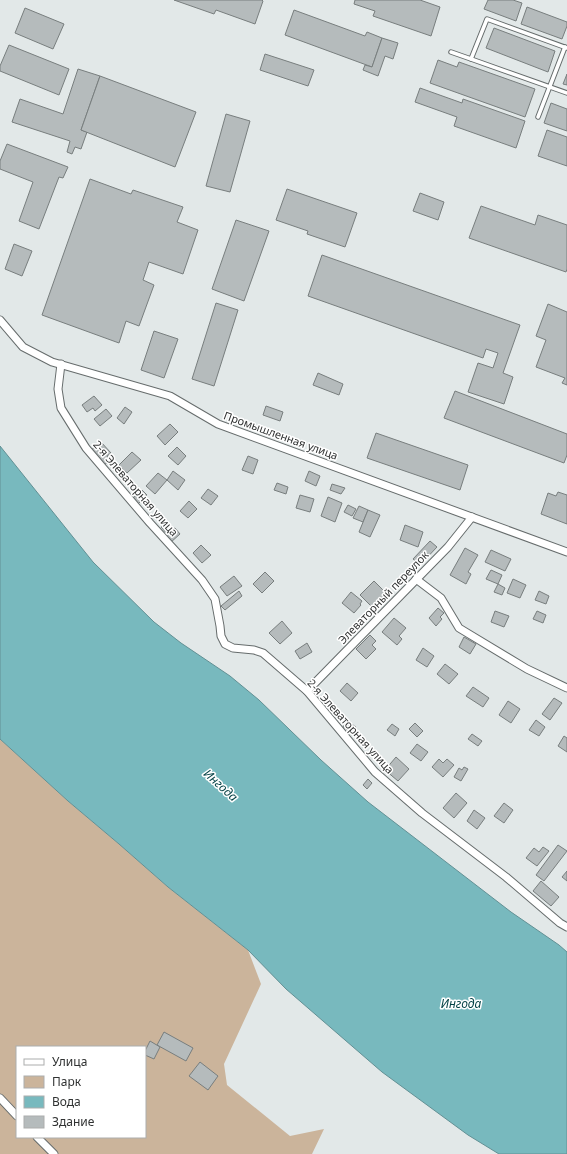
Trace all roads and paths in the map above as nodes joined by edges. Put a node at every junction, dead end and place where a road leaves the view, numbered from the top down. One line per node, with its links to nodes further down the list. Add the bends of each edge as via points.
1 (566, 47): 3 (lane, via 487,19); 4 (lane)
2 (450, 52): 3 (lane)
3 (470, 59): 4 (lane)
4 (550, 87): 5 (lane); 6 (lane)
5 (567, 93)
6 (538, 117)
7 (0, 320): 8 (street, Промышленная улица, via 23,347)
8 (61, 364): 9 (street, Промышленная улица, via 170,396 218,424); 13 (street, 2-я Элеваторная улица, via 58,389 61,408 86,448 202,580 215,599 221,636 225,644 233,648 263,653)
9 (472, 517): 10 (street, Промышленная улица); 11 (street, Элеваторный переулок, via 448,547)
10 (567, 552)
11 (416, 579): 12 (street, via 441,598 459,628 527,669); 13 (street, Элеваторный переулок)
12 (567, 688)
13 (307, 691): 14 (street, 2-я Элеваторная улица, via 375,772 422,813)
14 (567, 927)
15 (0, 1098): 16 (street)
16 (16, 1115)
17 (38, 1138): 18 (street)
18 (54, 1154)

